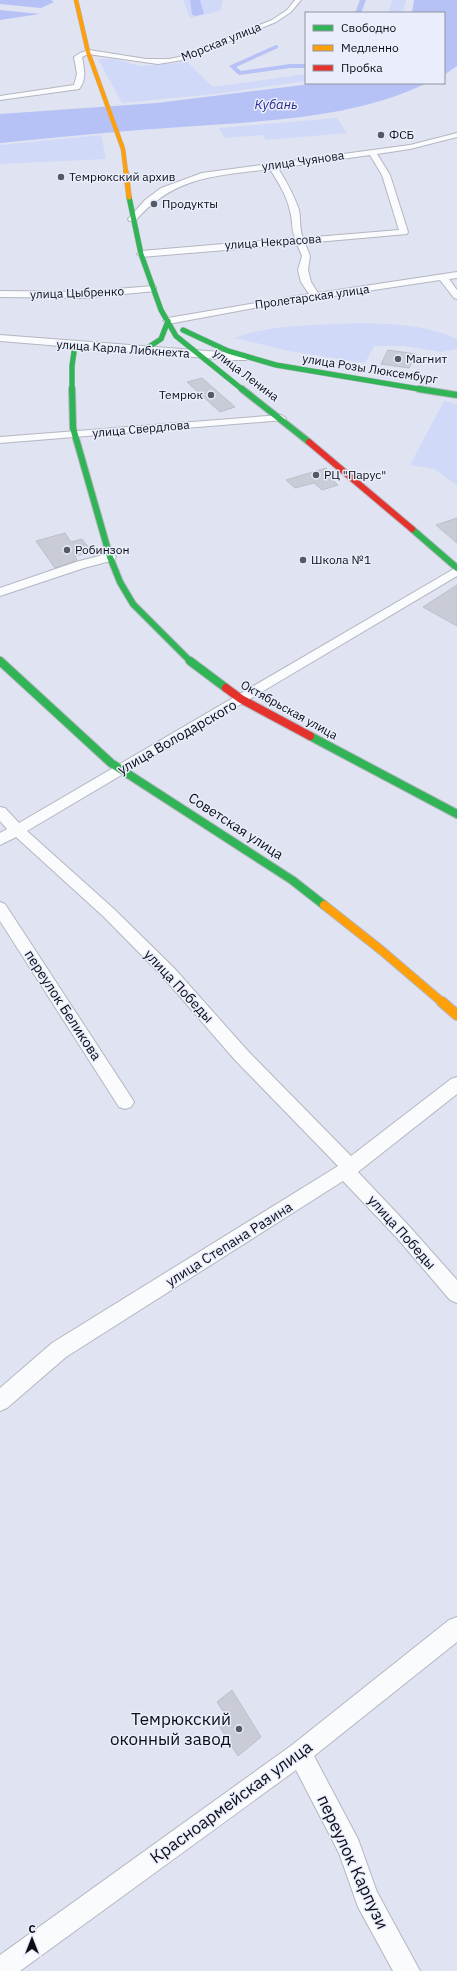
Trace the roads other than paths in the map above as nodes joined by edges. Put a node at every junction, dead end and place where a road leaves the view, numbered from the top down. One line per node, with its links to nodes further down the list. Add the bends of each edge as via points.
1 (76, 0): 3 (street, улица Ленина)
2 (298, 0): 3 (street, Морская улица, via 289,11 274,21 171,62 146,62)
3 (88, 52): 4 (street, via 77,58 81,74 76,87); 11 (street, улица Ленина, via 120,140 128,178)
4 (0, 98)
5 (457, 135): 6 (street, улица Чуянова)
6 (447, 138): 7 (street); 8 (street, улица Чуянова)
7 (457, 146)
8 (372, 152): 9 (street, улица Чуянова); 13 (street, улица Некрасова, via 386,175 404,232)
9 (272, 165): 10 (street, улица Чуянова, via 193,178 174,184); 13 (street, via 292,203 295,212 294,228)
10 (152, 198): 11 (street, улица Чуянова); 12 (street, улица Чуянова)
11 (130, 204): 12 (street, улица Ленина)
12 (132, 219): 14 (street, улица Ленина)
13 (299, 240): 14 (street, улица Некрасова); 19 (street, via 306,256 303,270 306,282)
14 (141, 254): 17 (street, улица Ленина)
15 (457, 275): 16 (street, Пролетарская улица)
16 (443, 278): 19 (street, Пролетарская улица); 20 (street)
17 (153, 289): 18 (street, улица Цыбренко, via 81,295); 21 (street, улица Ленина)
18 (0, 294)
19 (315, 296): 21 (street, Пролетарская улица)
20 (457, 296)
21 (168, 321): 24 (street, via 161,339); 25 (street, улица Ленина, via 176,336); 26 (street)
22 (0, 338): 23 (street, улица Карла Либкнехта)
23 (75, 345): 24 (street, улица Карла Либкнехта); 29 (street, Октябрьская улица, via 72,366)
24 (144, 350): 25 (street, улица Карла Либкнехта)
25 (198, 354): 26 (street, улица Карла Либкнехта, via 231,357); 28 (street, улица Ленина, via 229,373)
26 (244, 362): 27 (street, улица Розы Люксембург)
27 (457, 395)
28 (281, 418): 29 (street, улица Свердлова); 32 (street, улица Ленина)
29 (75, 434): 30 (street, улица Свердлова); 31 (street, Октябрьская улица)
30 (0, 440)
31 (110, 557): 34 (street); 36 (street, Октябрьская улица, via 120,582 133,604 191,662)
32 (457, 568)
33 (457, 571): 36 (street, улица Володарского)
34 (0, 592)
35 (0, 661): 37 (street, Советская улица)
36 (241, 699): 37 (street, улица Володарского); 39 (street, Октябрьская улица)
37 (120, 770): 40 (street, улица Володарского); 43 (street, Советская улица, via 292,880 381,950)
38 (0, 812): 40 (street, улица Победы)
39 (457, 814)
40 (17, 830): 41 (street, улица Володарского); 46 (street, улица Победы, via 109,913 168,972 241,1055)
41 (0, 840)
42 (0, 908): 45 (street, переулок Беликова)
43 (457, 1015)
44 (457, 1084): 46 (street, улица Степана Разина)
45 (125, 1102)
46 (348, 1169): 47 (street, улица Победы); 48 (street, улица Степана Разина, via 59,1350)
47 (457, 1294)
48 (0, 1401)
49 (457, 1628): 50 (street, Красноармейская улица)
50 (300, 1753): 51 (street, Красноармейская улица); 52 (street, переулок Карпузи, via 349,1848 367,1898)
51 (0, 1970)
52 (407, 1971)

